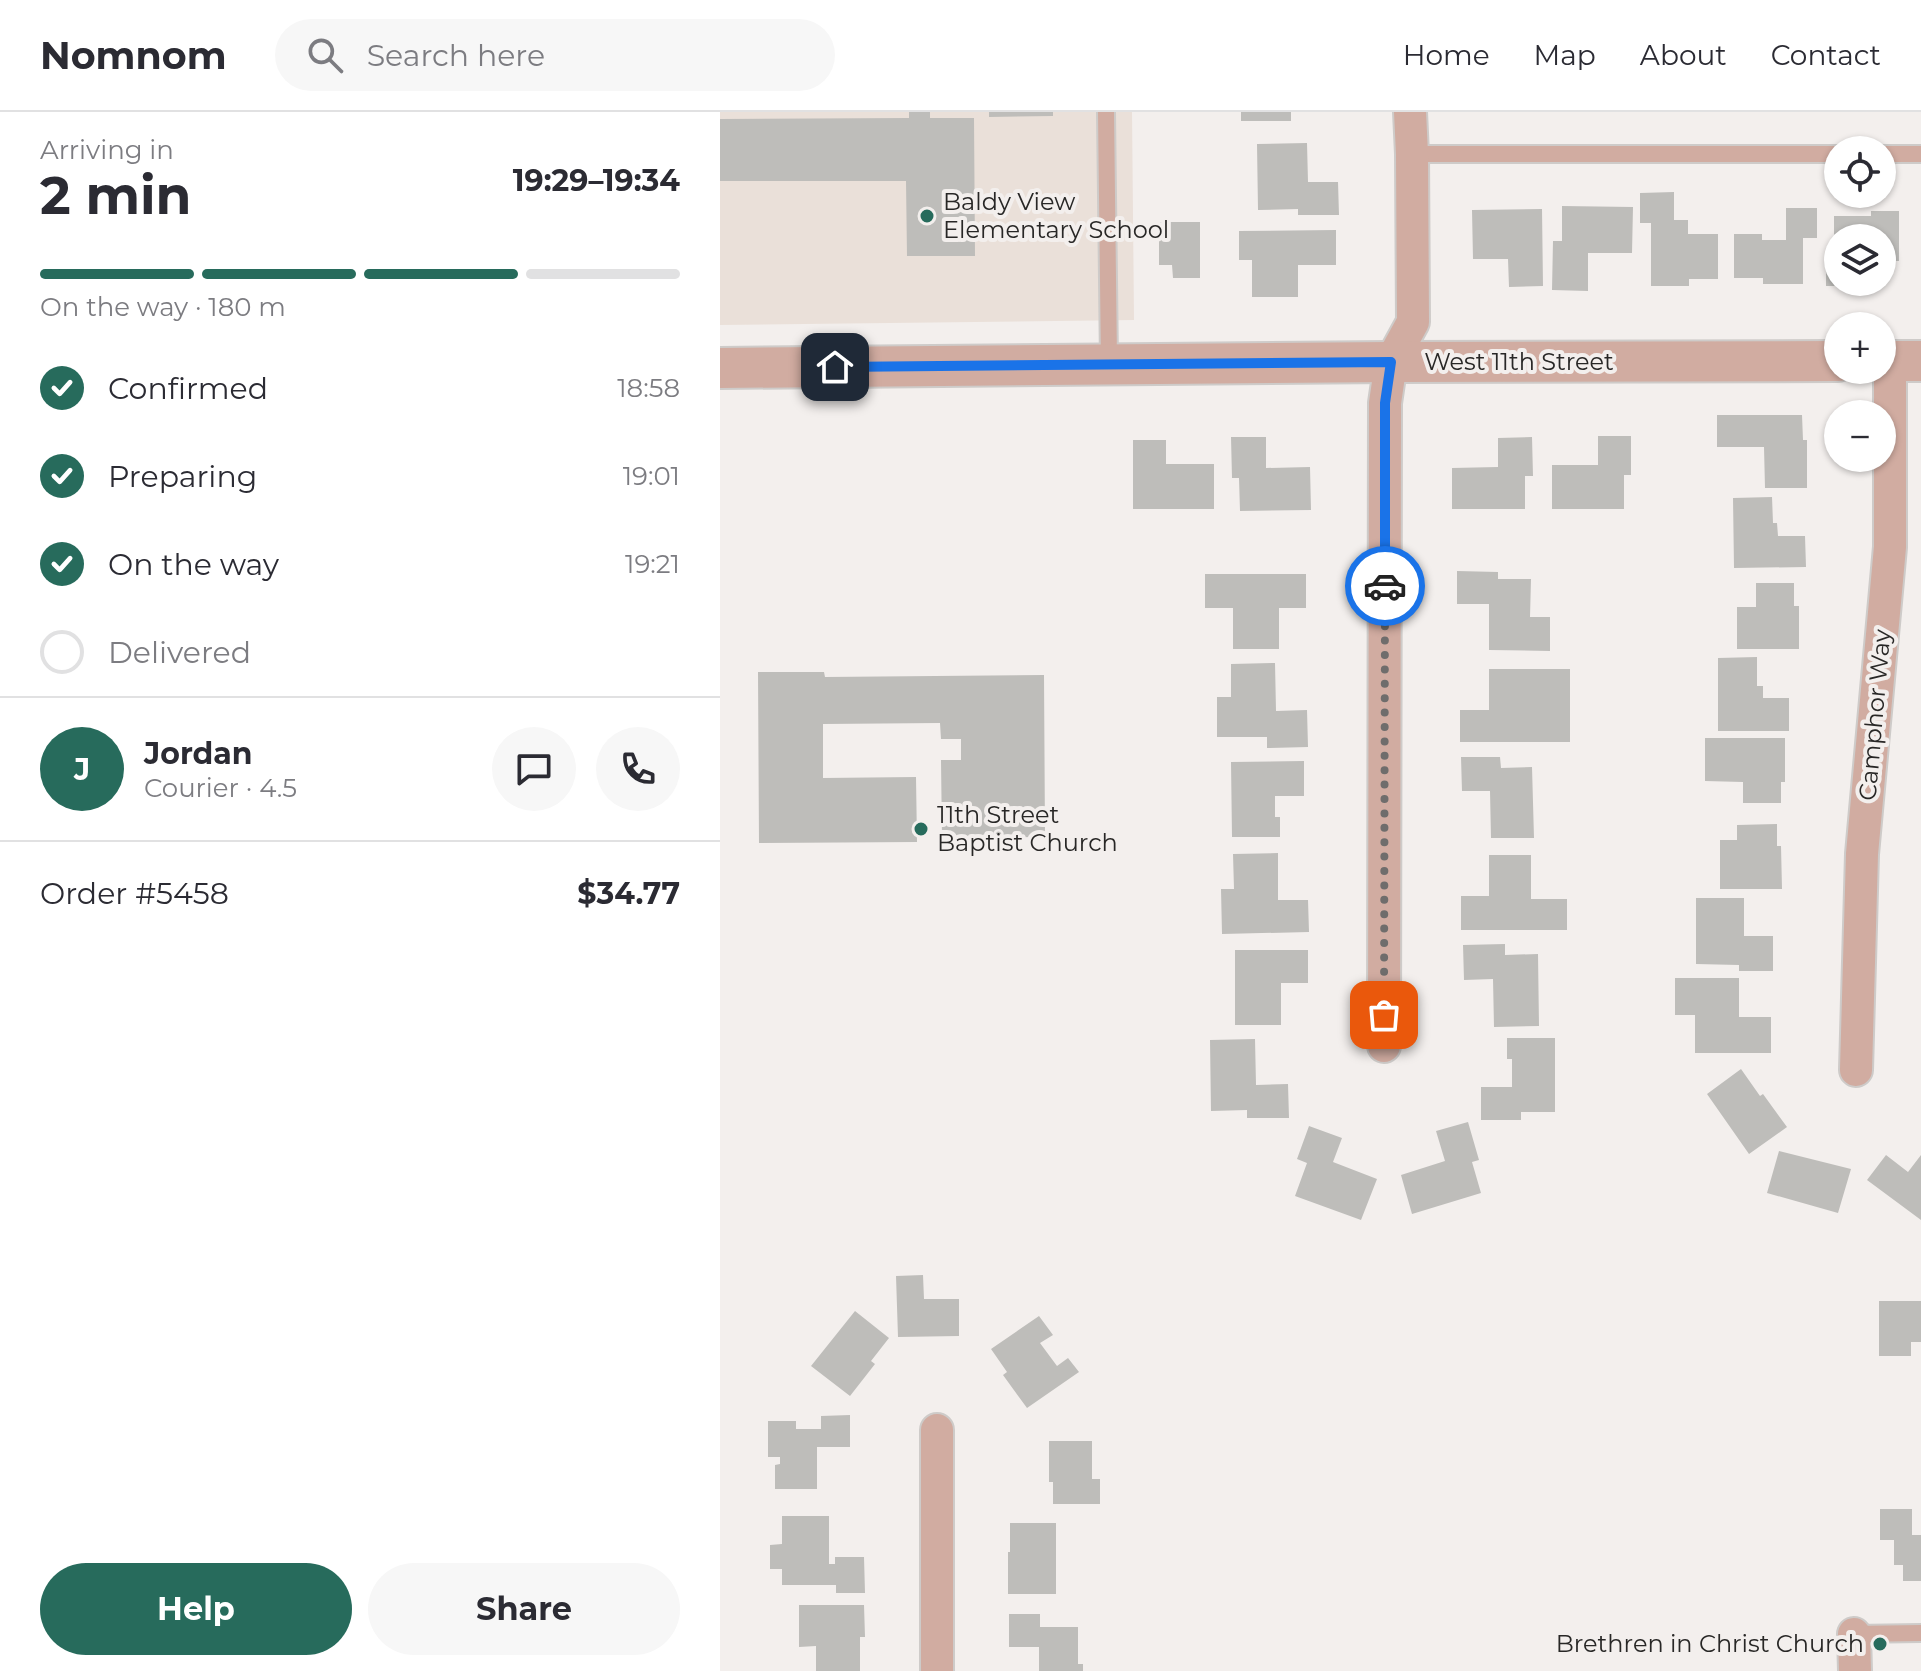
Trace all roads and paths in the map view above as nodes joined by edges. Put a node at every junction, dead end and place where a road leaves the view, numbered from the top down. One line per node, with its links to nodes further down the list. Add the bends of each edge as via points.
1 (1106, 112): 10 (lane)
2 (1410, 112): 3 (street)
3 (1412, 154): 4 (lane); 9 (street, via 1413,322)
4 (1824, 154)
5 (1896, 154): 6 (lane)
6 (1921, 154)
7 (1824, 361): 9 (street, West 11th Street)
8 (1898, 361): 13 (street, Camphor Way, via 1890,547 1862,854)
9 (1391, 362): 10 (street, West 11th Street); 12 (street, via 1385,403)
10 (1109, 365): 11 (street, West 11th Street)
11 (720, 368)
12 (1384, 1046)
13 (1856, 1070)
14 (937, 1430): 17 (street)
15 (1921, 1633): 16 (lane)
16 (1854, 1634): 18 (street)
17 (937, 1671)
18 (1855, 1671)

